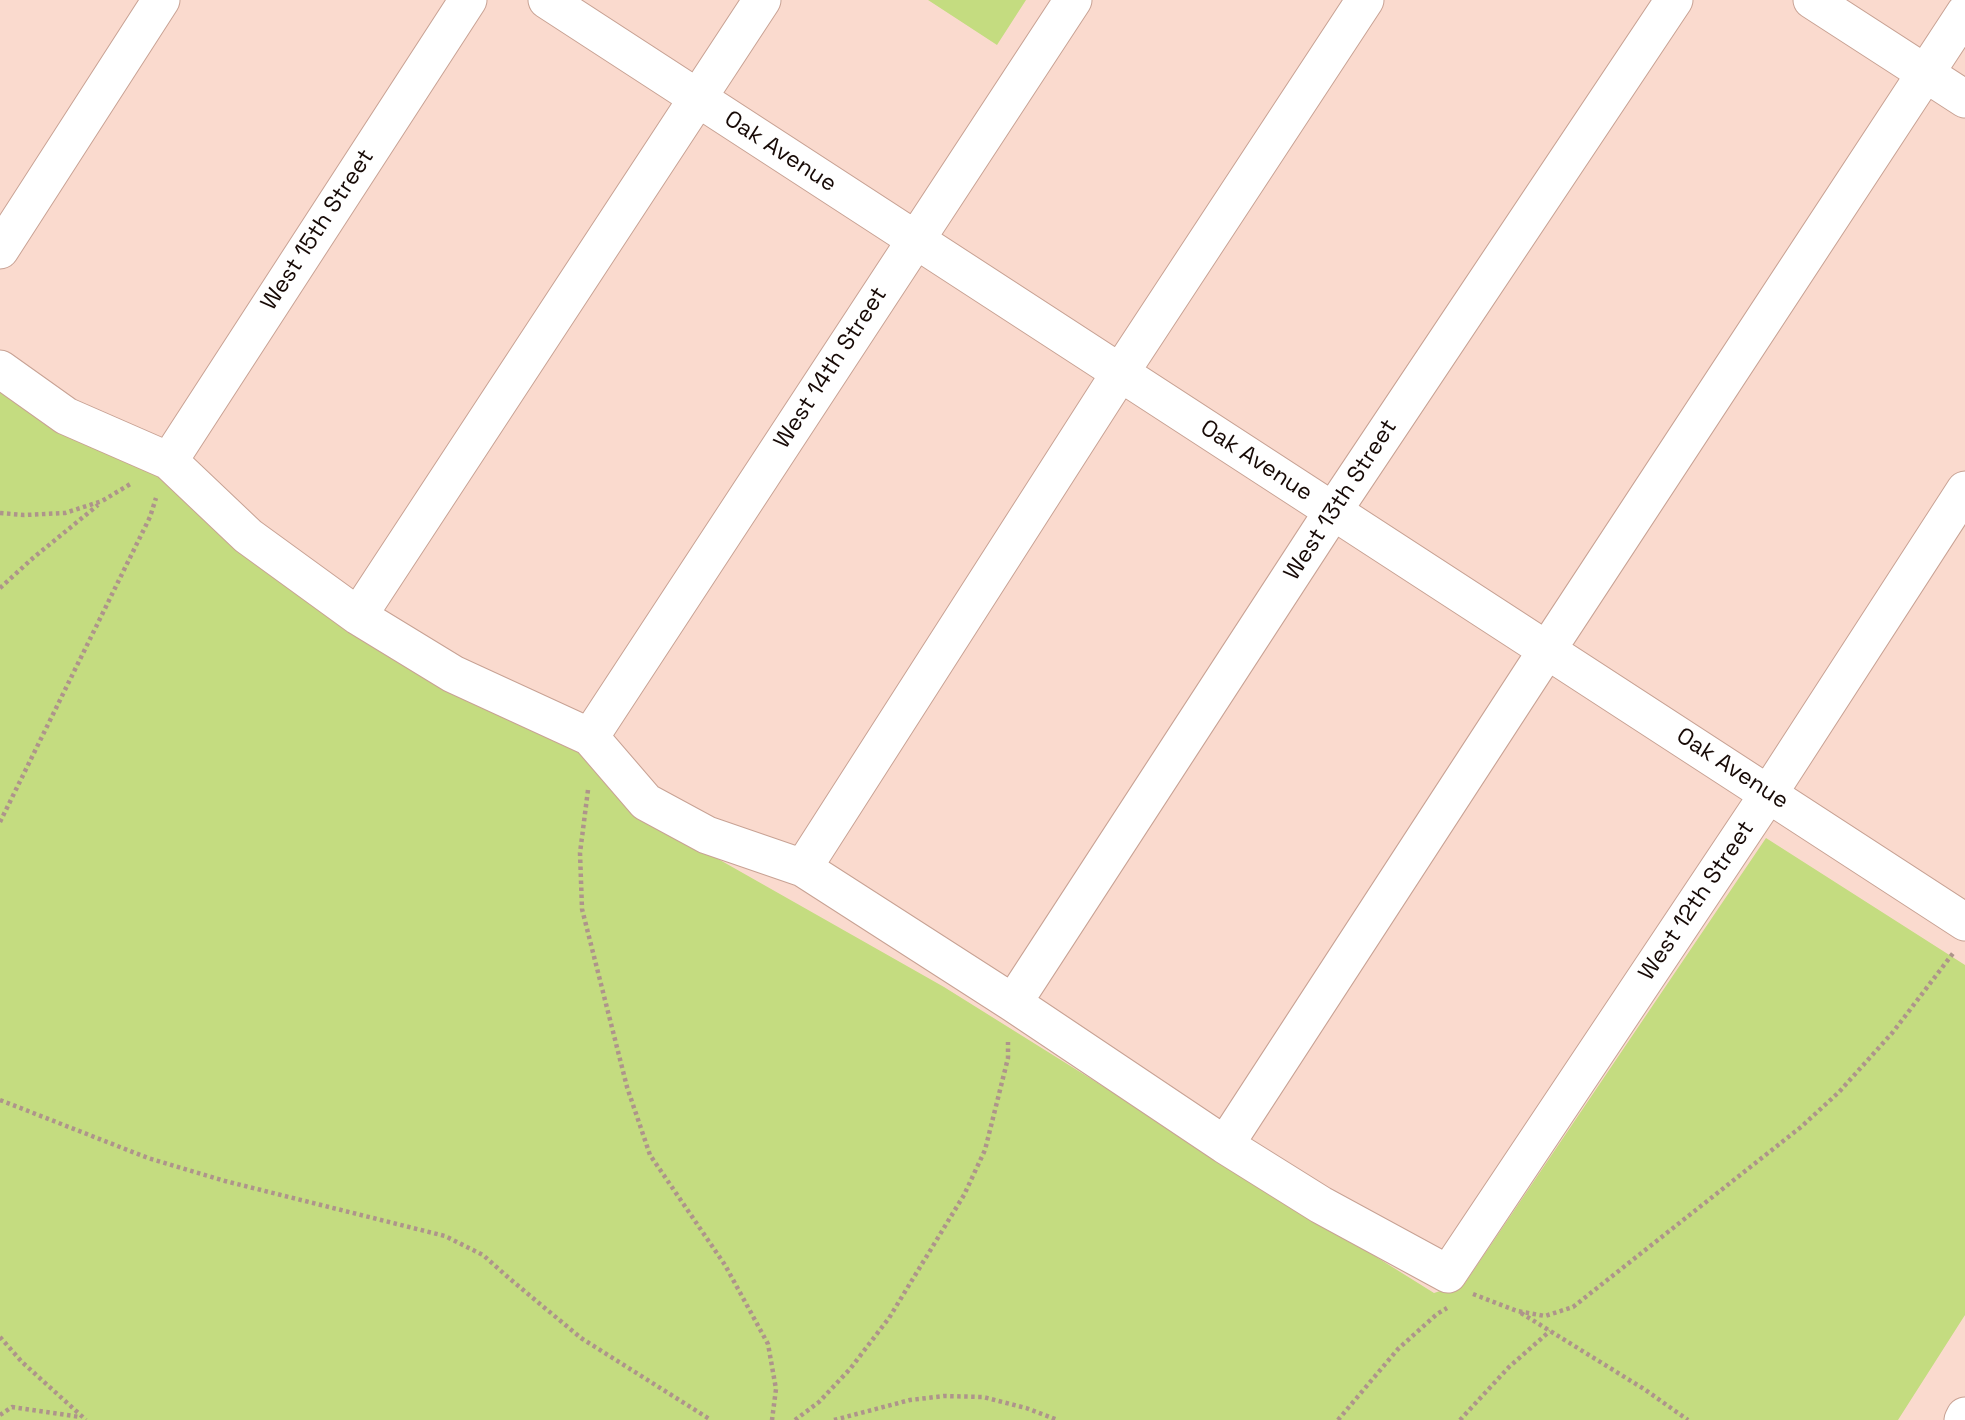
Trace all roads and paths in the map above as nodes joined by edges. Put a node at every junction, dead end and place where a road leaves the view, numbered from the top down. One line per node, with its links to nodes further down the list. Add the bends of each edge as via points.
1 (160, 0): 14 (street)
2 (468, 0): 17 (street, West 15th Street)
3 (547, 0): 11 (street, Oak Avenue)
4 (762, 0): 11 (street)
5 (1073, 0): 13 (street, West 14th Street)
6 (1366, 0): 16 (street)
7 (1674, 0): 20 (street, West 13th Street)
8 (1812, 0): 10 (street)
9 (1965, 13): 10 (street)
10 (1926, 74): 12 (street); 24 (street)
11 (697, 98): 13 (street, Oak Avenue); 23 (street)
12 (1965, 99)
13 (915, 240): 16 (street, Oak Avenue); 25 (street, West 14th Street)
14 (0, 250)
15 (0, 369): 17 (street, via 66,416)
16 (1120, 373): 20 (street, Oak Avenue); 28 (street)
17 (169, 461): 19 (path); 23 (street, via 248,536); 27 (path, via 149,517)
18 (1965, 490): 26 (street, West 12th Street)
19 (102, 501): 21 (path, via 65,513); 22 (path)
20 (1334, 511): 24 (street, Oak Avenue); 30 (street, West 13th Street)
21 (0, 513)
22 (0, 588)
23 (358, 616): 25 (street, via 453,674)
24 (1547, 650): 26 (street, Oak Avenue); 32 (street)
25 (590, 737): 28 (street, via 646,802 707,835); 40 (path, via 598,767 589,785 580,853 582,909 627,1087 650,1155 725,1265 768,1344 776,1389)
26 (1769, 793): 29 (street, Oak Avenue); 33 (street, West 12th Street)
27 (0, 822)
28 (803, 868): 30 (street)
29 (1961, 935): 34 (path, via 1894,1031 1801,1127 1573,1307 1545,1315)
30 (1013, 1003): 32 (street); 41 (path, via 1008,1058 985,1150 964,1195 889,1318 827,1394)
31 (0, 1100): 39 (path, via 148,1158 445,1236 484,1255 581,1338)
32 (1225, 1146): 33 (street)
33 (1456, 1292): 34 (path); 44 (path, via 1398,1349)
34 (1517, 1311): 35 (path)
35 (1550, 1331): 45 (path); 46 (path)
36 (0, 1338): 38 (path)
37 (0, 1415): 38 (path, via 12,1407)
38 (84, 1418)
39 (711, 1420)
40 (772, 1420)
41 (795, 1420)
42 (834, 1420): 43 (path, via 944,1396 983,1397)
43 (1058, 1420)
44 (1338, 1420)
45 (1460, 1420)
46 (1688, 1420)

